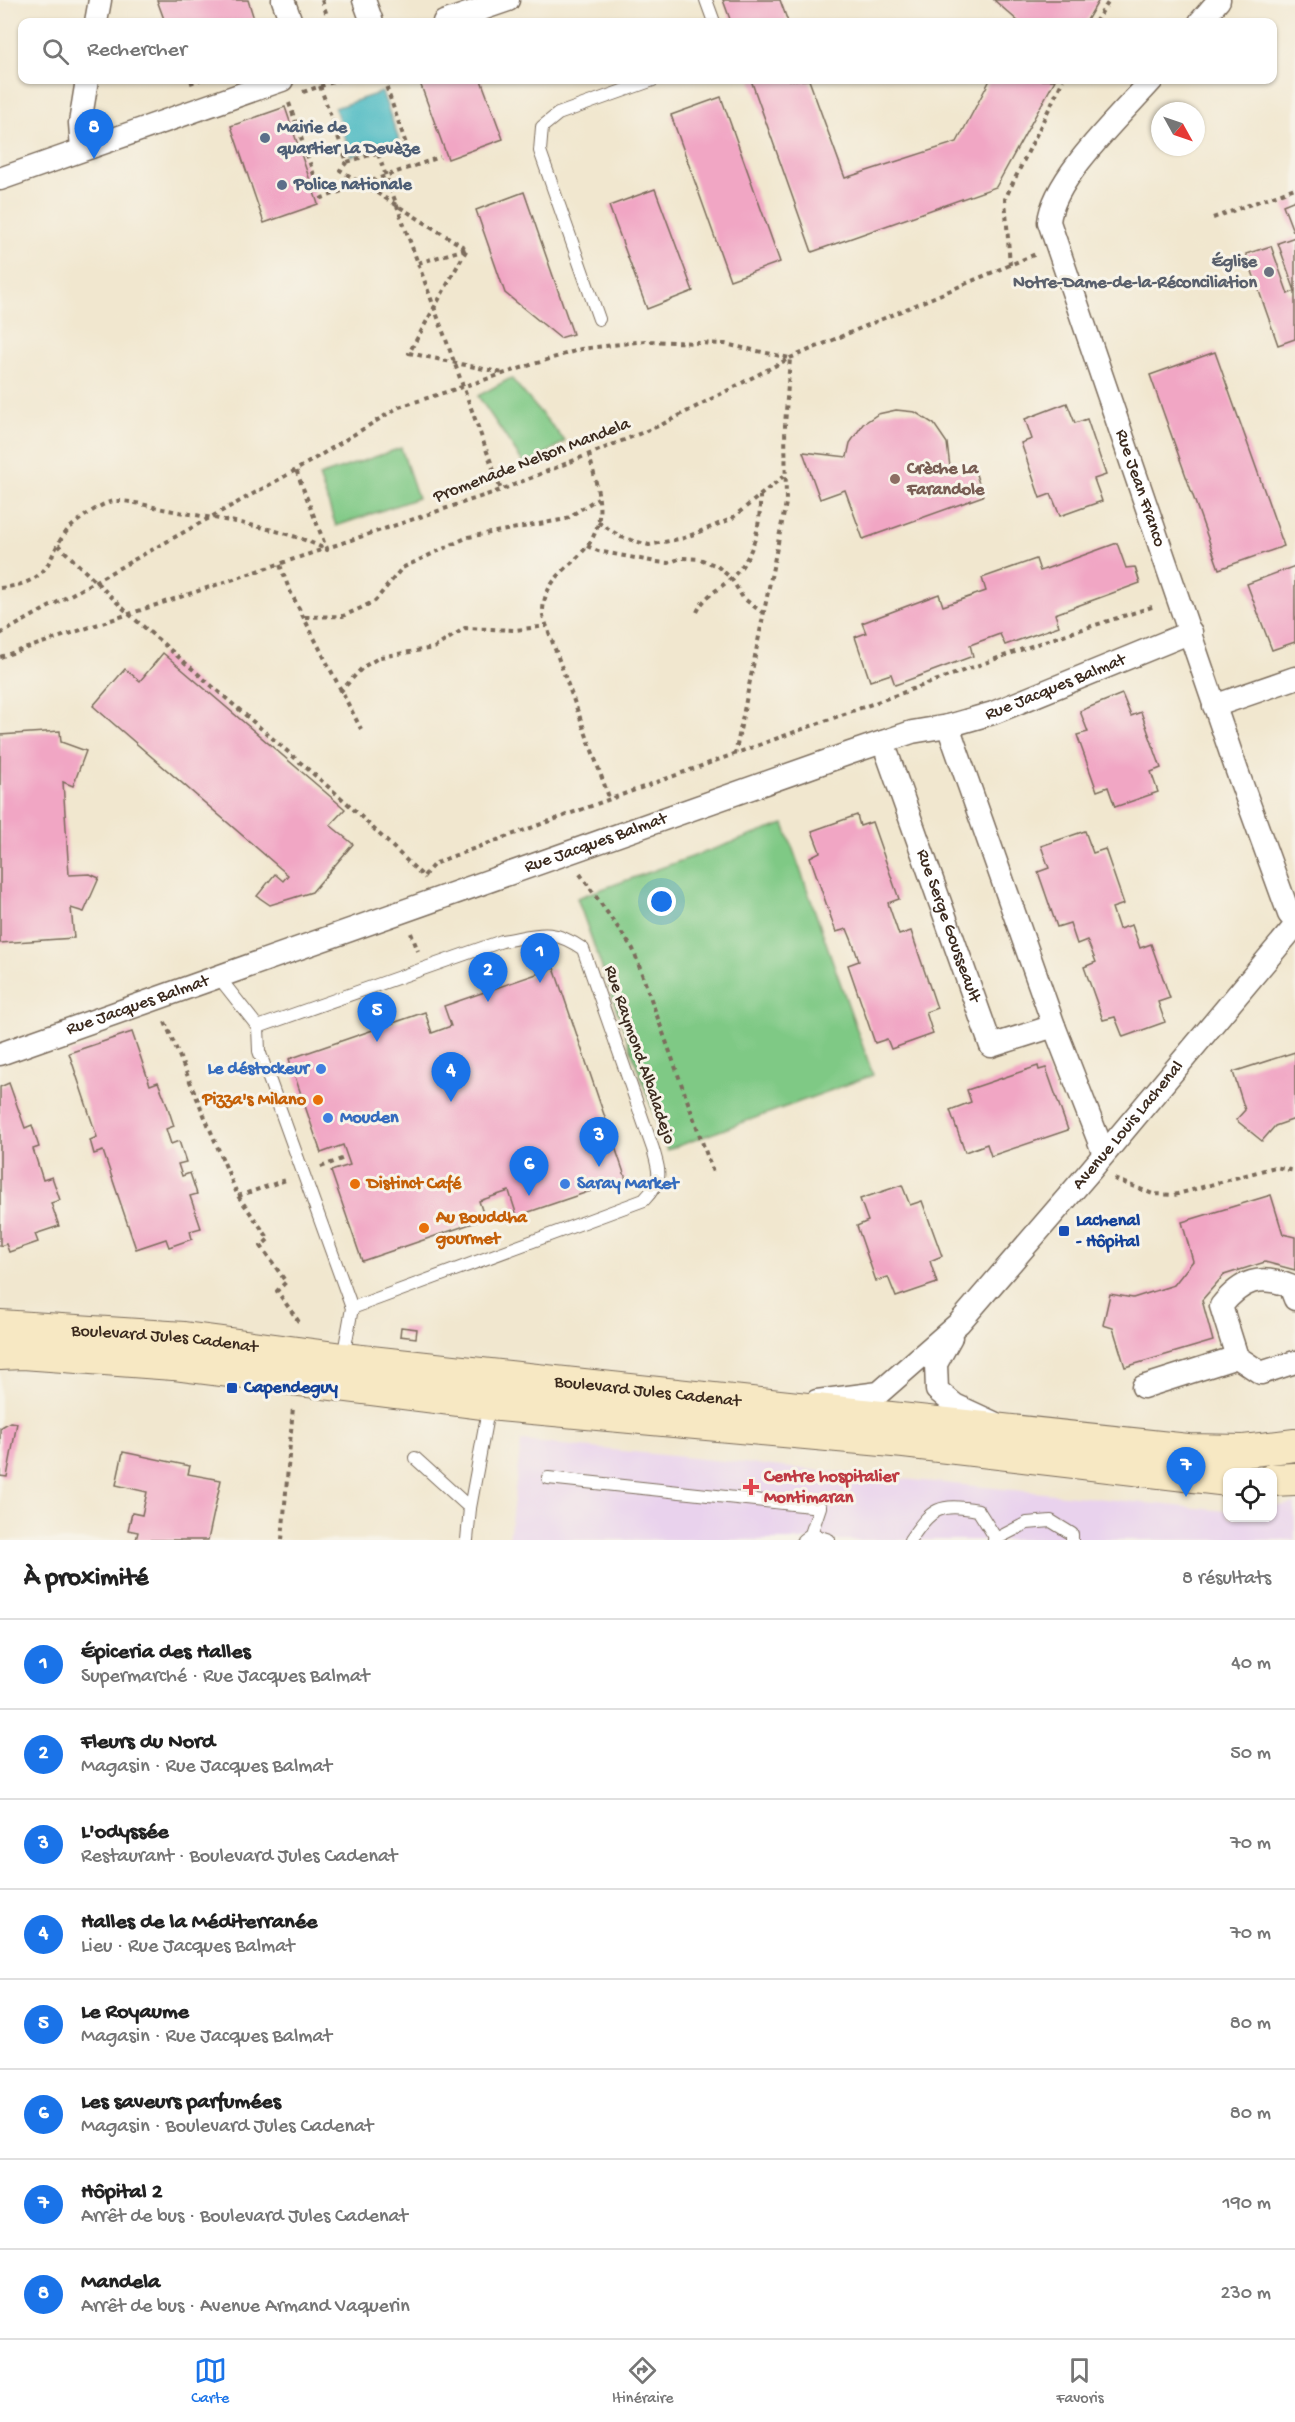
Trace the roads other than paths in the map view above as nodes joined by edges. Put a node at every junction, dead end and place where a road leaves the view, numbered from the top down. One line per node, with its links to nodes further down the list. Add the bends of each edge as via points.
1 (100, 0): 7 (street)
2 (283, 0): 8 (street)
3 (364, 0): 9 (street)
4 (508, 0): 10 (street)
5 (706, 0): 11 (lane)
6 (1219, 0): 12 (street)
7 (97, 18)
8 (290, 18)
9 (371, 18)
10 (456, 18)
11 (713, 18)
12 (1203, 18)
13 (86, 84): 17 (street, via 80,123)
14 (642, 84): 19 (lane, via 558,114 542,127 540,151)
15 (1149, 84): 20 (street, Rue Jean Franco, via 1062,184 1050,207 1049,222)
16 (283, 86): 17 (street)
17 (82, 150): 18 (street)
18 (0, 179)
19 (599, 319)
20 (1191, 632): 22 (street, Rue Jean Franco); 23 (street, Rue Jacques Balmat, via 993,713)
21 (1295, 678): 22 (street)
22 (1214, 706): 25 (street, Rue Jean Franco, via 1285,903)
23 (948, 726): 24 (street, Rue Jacques Balmat); 28 (street)
24 (883, 742): 27 (street, Rue Jacques Balmat); 28 (street, Rue Serge Gousseault, via 991,1046)
25 (1295, 921)
26 (1295, 926): 31 (street, Avenue Louis Lachenal)
27 (217, 975): 29 (lane); 30 (street, Rue Jacques Balmat)
28 (1054, 1026): 31 (street)
29 (258, 1027): 33 (lane, via 259,1051); 33 (lane, Rue Raymond Albaladejo, via 502,941 543,934 564,936 583,949 653,1149 660,1176 644,1200)
30 (0, 1053)
31 (1098, 1162): 34 (street, Avenue Louis Lachenal)
32 (1295, 1299): 37 (street, via 1290,1286 1269,1278 1235,1289 1221,1306)
33 (352, 1308): 38 (lane)
34 (958, 1323): 43 (street, Avenue Louis Lachenal, via 879,1393); 44 (street, Avenue Louis Lachenal, via 936,1365 937,1390 955,1405)
35 (0, 1326): 40 (street, Boulevard Jules Cadenat, via 184,1338)
36 (0, 1354): 40 (street, Boulevard Jules Cadenat)
37 (1237, 1357): 39 (street, via 1261,1373); 41 (street)
38 (343, 1359): 40 (street, Boulevard Jules Cadenat); 43 (street, Boulevard Jules Cadenat)
39 (1295, 1362)
40 (297, 1367): 42 (street, Boulevard Jules Cadenat)
41 (1143, 1387)
42 (489, 1404): 49 (street, Boulevard Jules Cadenat, via 904,1442); 51 (lane)
43 (789, 1405): 44 (street, Boulevard Jules Cadenat)
44 (1011, 1431): 45 (street, Boulevard Jules Cadenat, via 1188,1450 1244,1451)
45 (1295, 1445)
46 (415, 1458): 51 (lane)
47 (548, 1478): 52 (lane, via 820,1507)
48 (1295, 1479): 50 (street)
49 (1223, 1480)
50 (1277, 1480)
51 (470, 1508): 54 (lane)
52 (807, 1537): 55 (lane)
53 (994, 1539): 56 (lane, via 978,1509 953,1505 927,1515); 57 (lane, via 1027,1523 1051,1521 1072,1534)
54 (467, 1540)
55 (829, 1540)
56 (910, 1540)
57 (1072, 1540)

